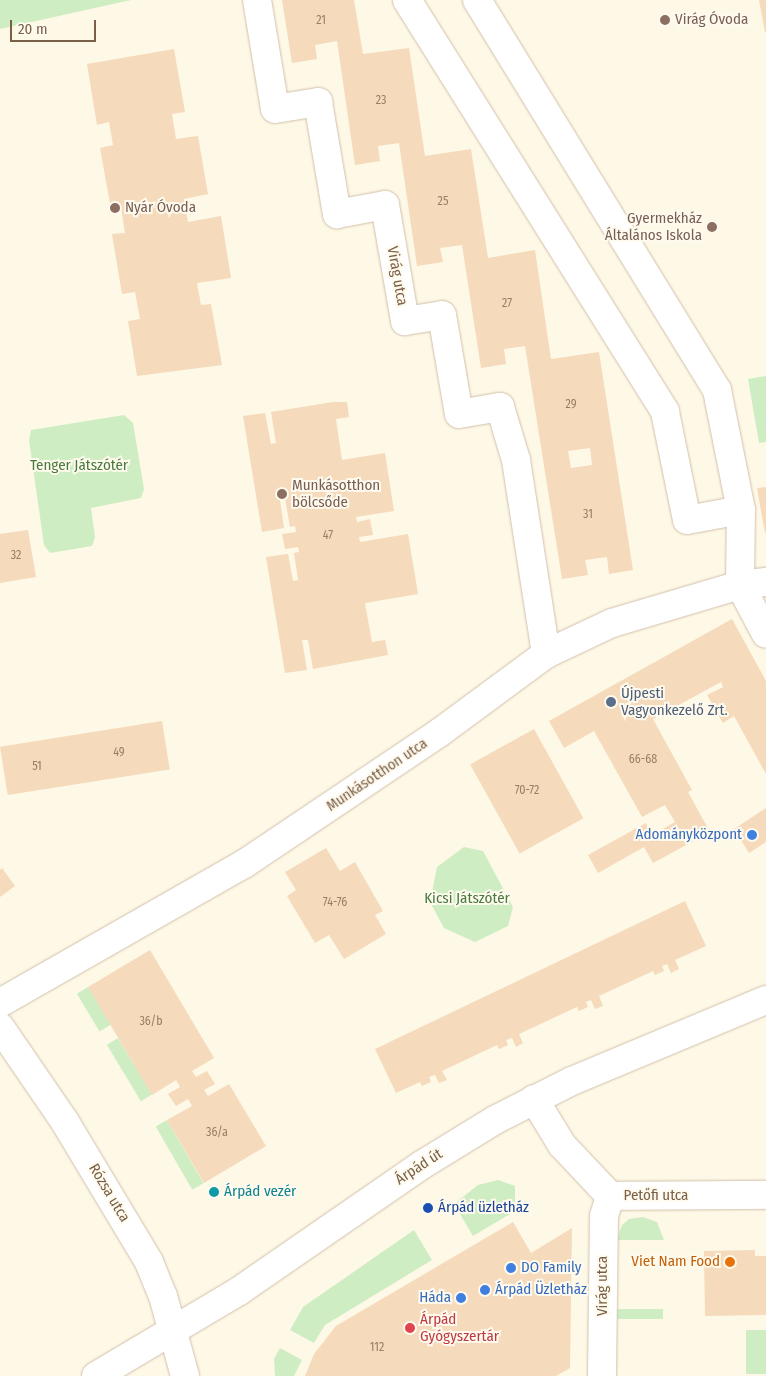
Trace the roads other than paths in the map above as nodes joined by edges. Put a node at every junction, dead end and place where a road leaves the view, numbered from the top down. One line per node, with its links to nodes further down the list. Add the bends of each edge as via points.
1 (258, 0): 8 (street, Virág utca, via 275,109 318,102 336,214 385,205 404,321 442,315 459,414 500,407 516,460)
2 (407, 0): 4 (street, via 665,412 687,520)
3 (477, 0): 4 (street, via 717,390)
4 (741, 510): 6 (street)
5 (766, 582): 6 (street, Munkásotthon utca)
6 (740, 584): 7 (street); 8 (street, Munkásotthon utca, via 612,623)
7 (766, 634)
8 (546, 654): 10 (street, Munkásotthon utca, via 439,733 244,864)
9 (766, 1000): 12 (street, Árpád út)
10 (0, 1003)
11 (0, 1027): 15 (street, Rózsa utca, via 65,1122 145,1254)
12 (534, 1100): 14 (street, Petőfi utca, via 562,1145); 15 (street, Árpád út, via 420,1166 239,1291)
13 (766, 1195): 14 (street, Petőfi utca)
14 (610, 1196): 18 (street, Virág utca, via 604,1216)
15 (173, 1329): 16 (street, Árpád út); 17 (street, Rózsa utca)
16 (96, 1376)
17 (185, 1376)
18 (602, 1376)

